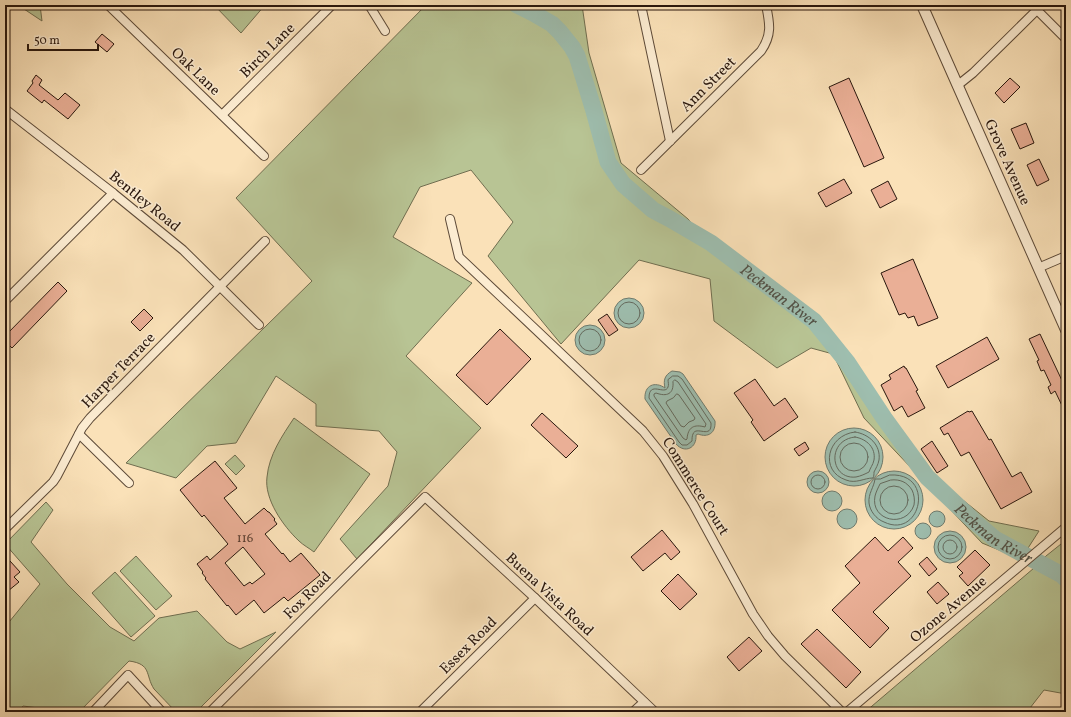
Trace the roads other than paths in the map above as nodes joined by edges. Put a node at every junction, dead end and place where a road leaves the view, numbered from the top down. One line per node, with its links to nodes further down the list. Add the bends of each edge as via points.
1 (108, 5): 12 (street, Oak Lane)
2 (332, 5): 12 (street, Birch Lane)
3 (369, 5): 8 (street)
4 (641, 5): 13 (street)
5 (766, 5): 13 (street, Ann Street, via 769,34 761,51)
6 (922, 5): 10 (street, Grove Avenue)
7 (1039, 8): 9 (street); 10 (street)
8 (385, 32)
9 (1066, 39)
10 (958, 85): 20 (street, Grove Avenue)
11 (5, 109): 16 (street, Bentley Road)
12 (222, 115): 14 (street, Oak Lane)
13 (670, 141): 15 (street, Ann Street)
14 (264, 156)
15 (641, 170)
16 (112, 193): 21 (street, Bentley Road, via 184,250); 22 (street)
17 (450, 219): 38 (street, Commerce Court, via 459,258 656,447 693,504 764,631 785,656)
18 (265, 241): 21 (street, Harper Terrace)
19 (1066, 256): 20 (street)
20 (1038, 268): 24 (street, Grove Avenue)
21 (220, 286): 23 (street, Bentley Road); 25 (street, Harper Terrace, via 94,413)
22 (5, 302)
23 (259, 325)
24 (1066, 330)
25 (79, 434): 26 (street); 29 (street, Harper Terrace, via 53,482)
26 (129, 483)
27 (425, 497): 30 (street, Buena Vista Road); 34 (street, Fox Road)
28 (1066, 527): 39 (street, Ozone Avenue)
29 (5, 529)
30 (535, 598): 31 (street, Buena Vista Road); 35 (street, Essex Road)
31 (644, 702): 36 (street); 37 (street, Buena Vista Road)
32 (93, 712): 33 (street, via 128,676)
33 (162, 712)
34 (210, 712)
35 (420, 712)
36 (633, 712)
37 (655, 712)
38 (842, 712)
39 (847, 712)

